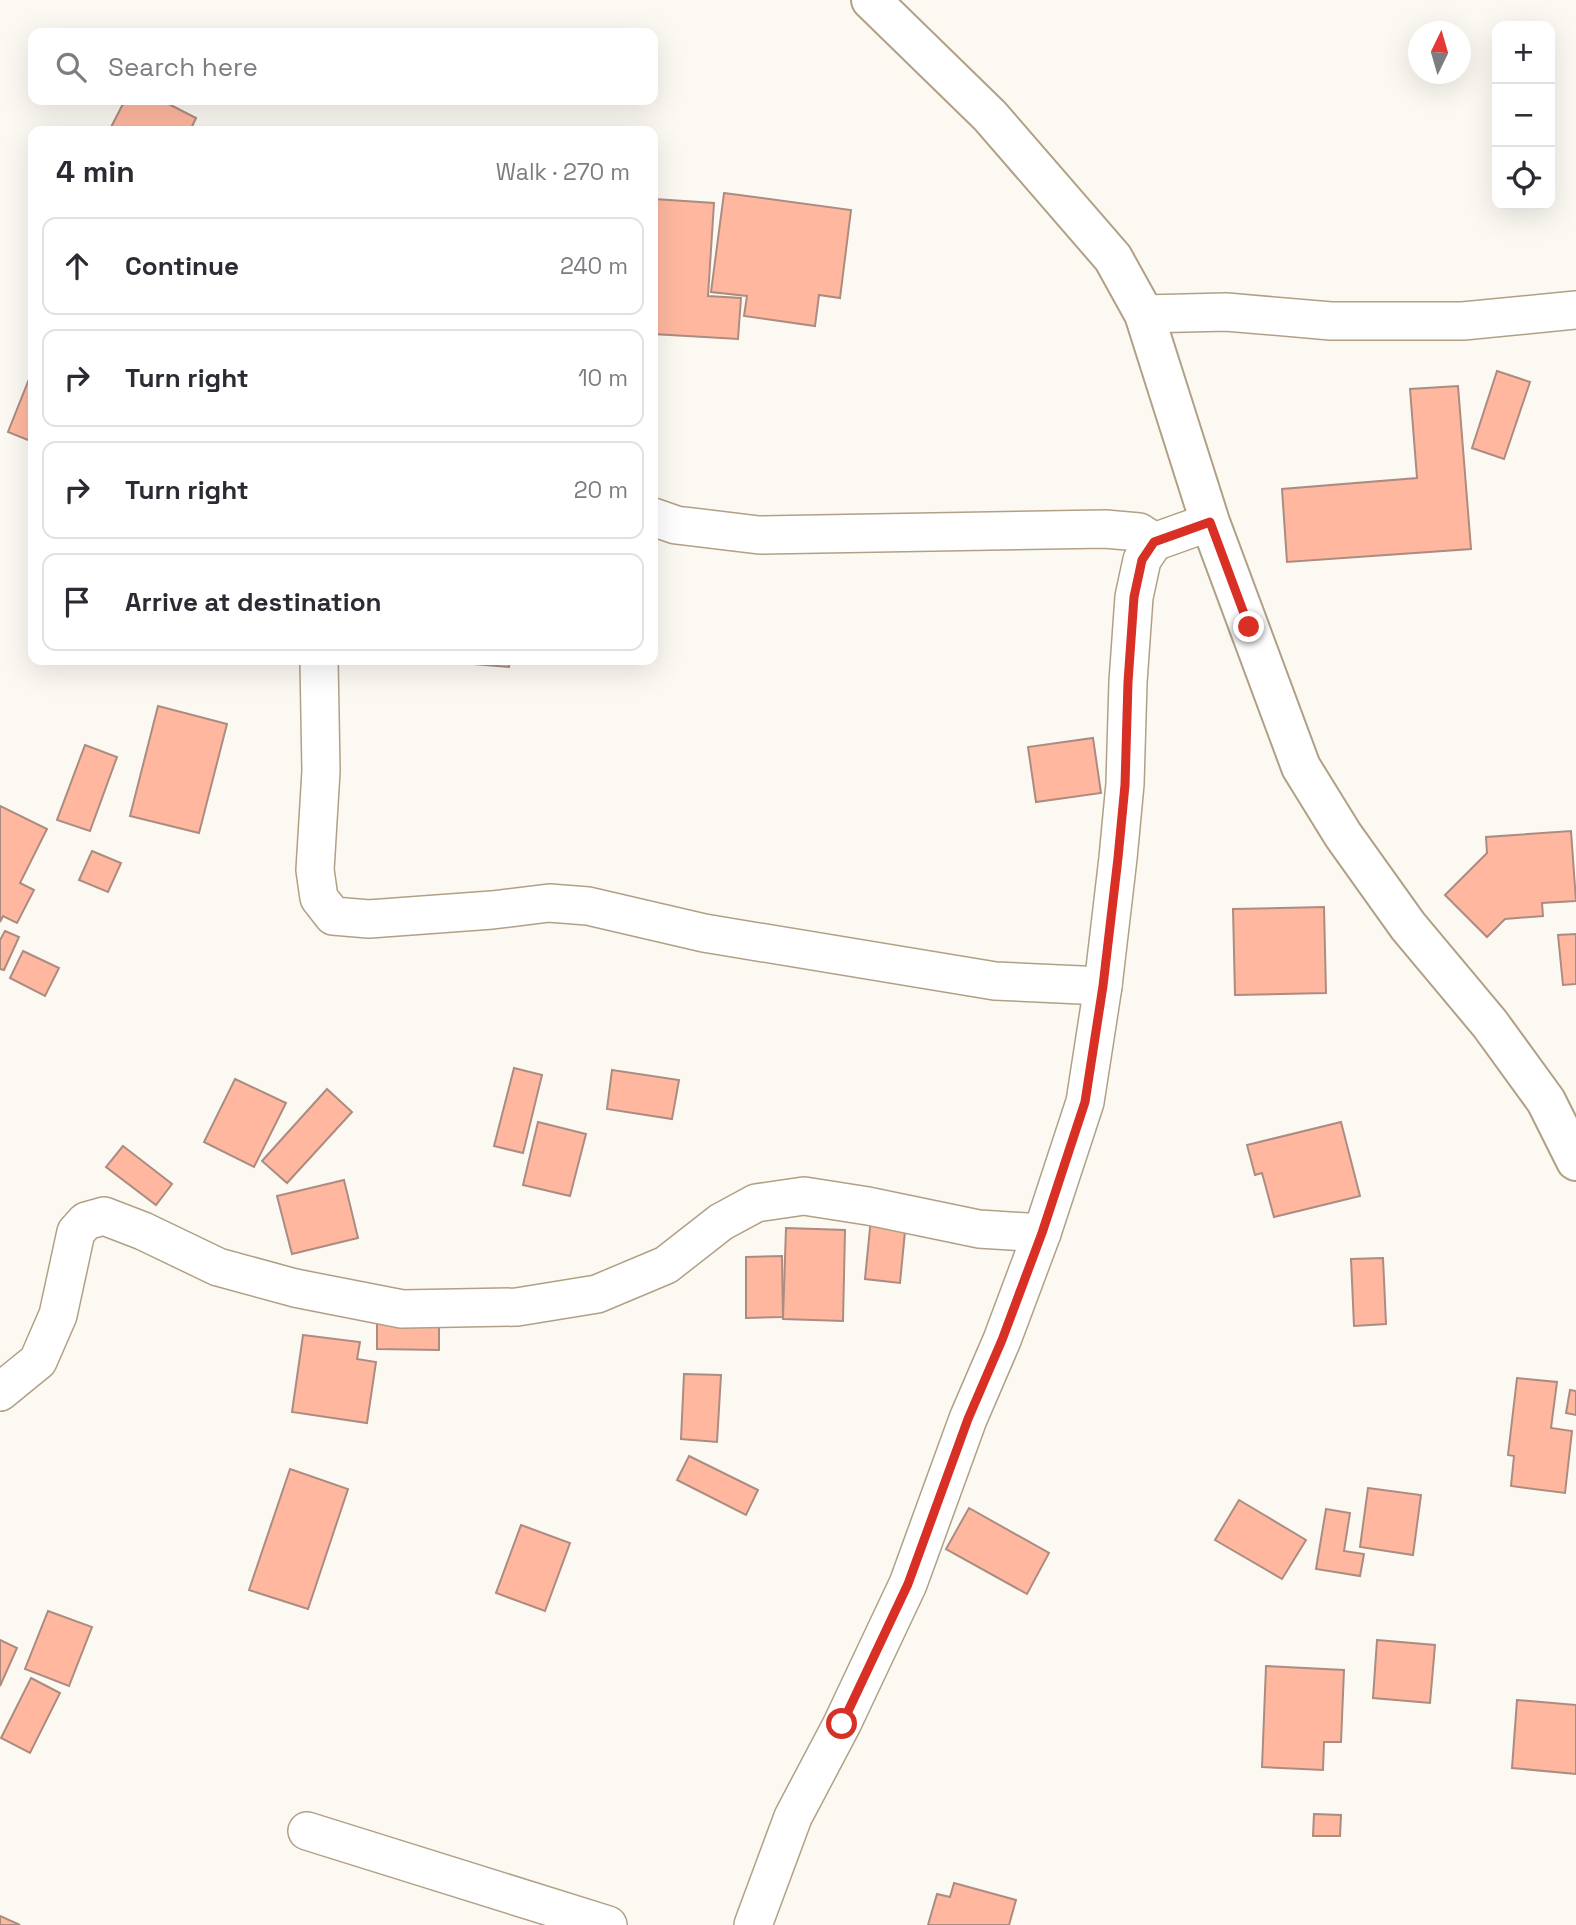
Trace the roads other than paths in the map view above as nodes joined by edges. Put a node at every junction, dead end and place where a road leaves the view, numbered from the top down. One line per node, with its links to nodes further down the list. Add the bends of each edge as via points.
1 (871, 0): 3 (street, via 990,116 1113,258)
2 (1576, 310): 3 (street, via 1463,321 1331,321 1226,312)
3 (1144, 314): 5 (street)
4 (658, 519): 6 (street, via 760,535 1105,529 1139,532)
5 (1210, 522): 6 (street); 9 (street, via 1301,767 1342,835 1408,926 1490,1024 1546,1101)
6 (1154, 542): 8 (street, via 1142,560 1134,597 1125,785)
7 (319, 665): 8 (street, via 321,771 315,870 318,898 333,916 369,919 548,903 575,905 704,933 995,981)
8 (1103, 986): 10 (street, via 1085,1102)
9 (1576, 1161)
10 (1042, 1233): 11 (street, via 979,1229 804,1196 756,1203 721,1222 666,1265 597,1294 517,1307 402,1309 218,1268 104,1216 86,1220 76,1232 58,1315 38,1361); 14 (street, via 908,1584 793,1817)
11 (0, 1392)
12 (307, 1831): 13 (street)
13 (608, 1925)
14 (753, 1925)

